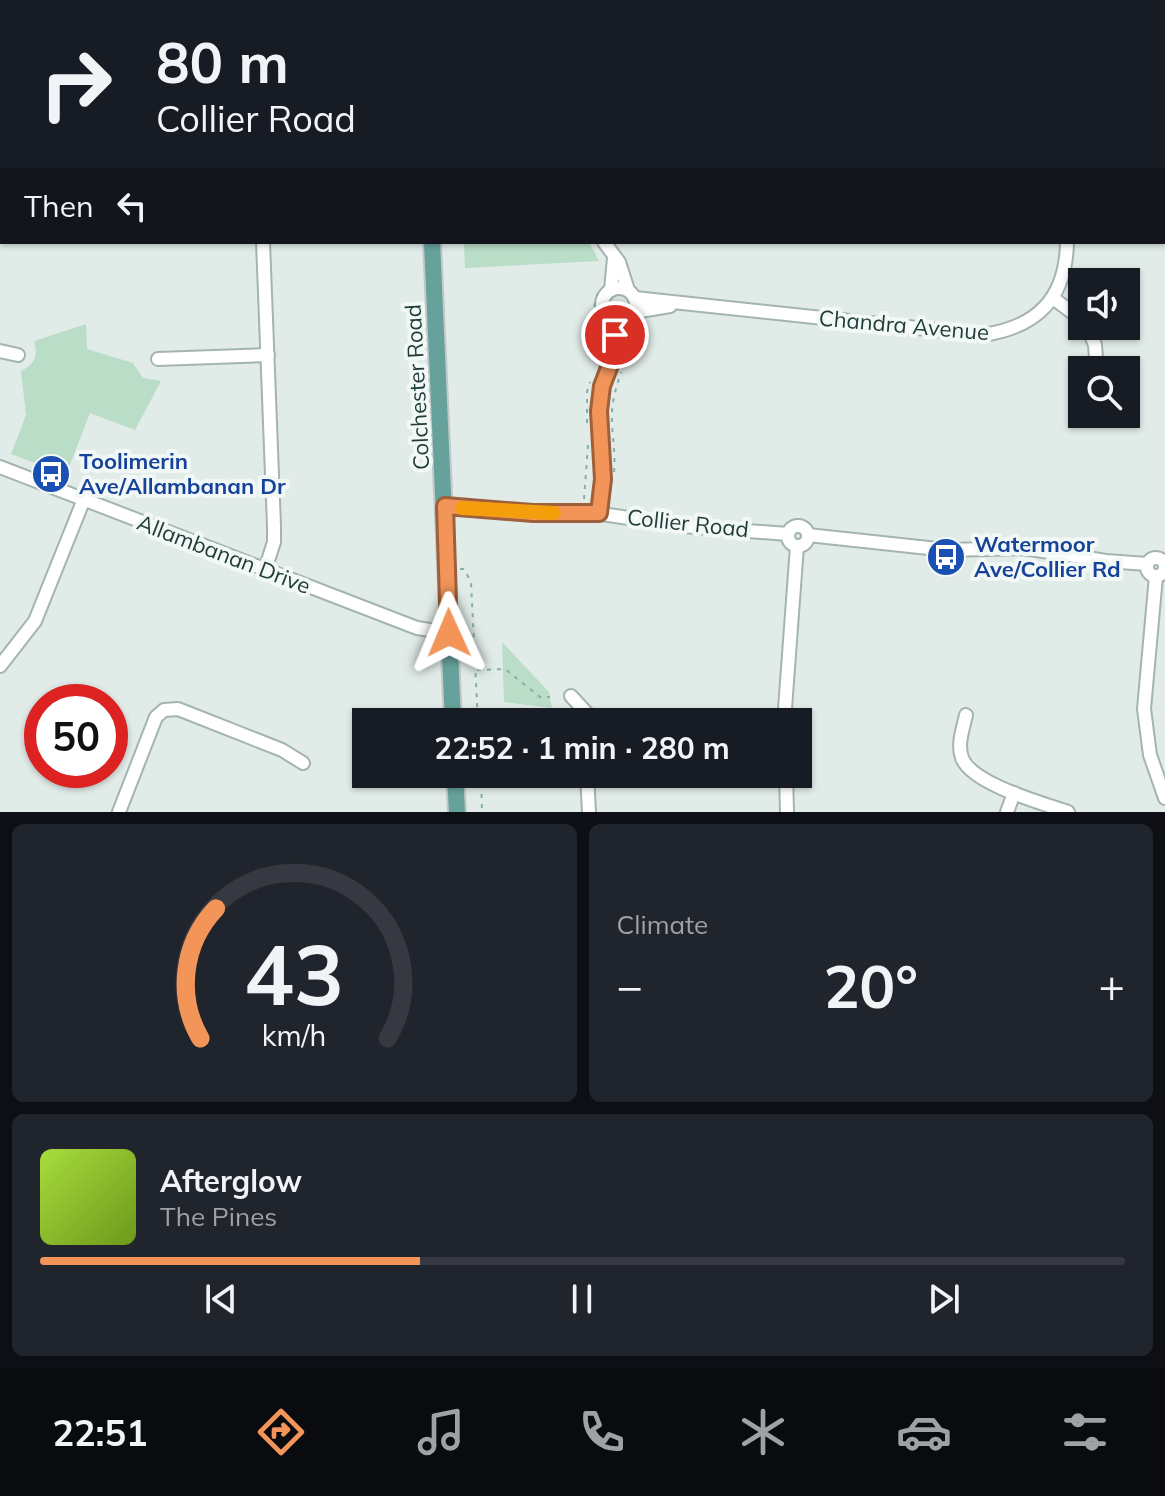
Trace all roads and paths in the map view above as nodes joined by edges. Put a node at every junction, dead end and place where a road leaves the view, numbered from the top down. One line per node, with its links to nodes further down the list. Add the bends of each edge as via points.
1 (263, 244): 13 (street)
2 (432, 244): 24 (main road, Colchester Road)
3 (605, 244): 5 (street)
4 (1067, 244): 7 (street, via 1065,273)
5 (614, 258): 6 (street); 8 (street, via 624,272)
6 (606, 289): 8 (street); 10 (street, via 602,304); 16 (path, via 594,307 607,334)
7 (1053, 298): 8 (street, Chandra Avenue, via 1018,327 983,335 685,303); 9 (street)
8 (632, 305): 10 (street, via 619,322); 15 (street)
9 (1068, 309)
10 (609, 319): 15 (street)
11 (0, 351): 12 (street)
12 (18, 355)
13 (268, 355): 14 (street); 32 (street, via 274,542)
14 (158, 359)
15 (617, 365): 21 (path); 25 (street, via 602,386)
16 (596, 368)
17 (591, 380): 18 (path)
18 (587, 430)
19 (588, 442): 23 (path)
20 (0, 467): 22 (street, Allambanan Drive)
21 (614, 479)
22 (84, 499): 32 (street, Allambanan Drive); 35 (street, via 35,621)
23 (584, 500)
24 (445, 506): 25 (street, Collier Road); 34 (main road, Colchester Road)
25 (599, 513): 26 (street, Collier Road)
26 (788, 534): 27 (street, via 799,526); 28 (street)
27 (808, 535): 28 (street); 29 (street, via 947,550 1024,548)
28 (797, 546): 42 (street)
29 (1147, 564): 30 (street, via 1157,558); 33 (street)
30 (1165, 565): 33 (street)
31 (464, 569): 36 (path, via 471,582)
32 (265, 570): 34 (street, Allambanan Drive, via 417,628)
33 (1156, 576): 45 (street, via 1144,709 1150,755)
34 (449, 633): 39 (main road, Colchester Road)
35 (0, 666)
36 (476, 670): 38 (path, via 505,669 540,697); 40 (path)
37 (571, 696): 41 (street)
38 (550, 697)
39 (452, 708)
40 (477, 708)
41 (582, 708)
42 (785, 708)
43 (966, 715): 50 (street, via 960,747 966,766)
44 (303, 763): 52 (street, via 178,709 164,710 156,717)
45 (1162, 777): 51 (street)
46 (456, 788): 53 (main road)
47 (481, 788): 54 (path)
48 (588, 788): 55 (street)
49 (786, 788): 56 (street)
50 (1014, 793): 57 (street); 58 (street)
51 (1165, 798)
52 (119, 812)
53 (457, 812)
54 (482, 812)
55 (589, 812)
56 (787, 812)
57 (1007, 812)
58 (1068, 812)

